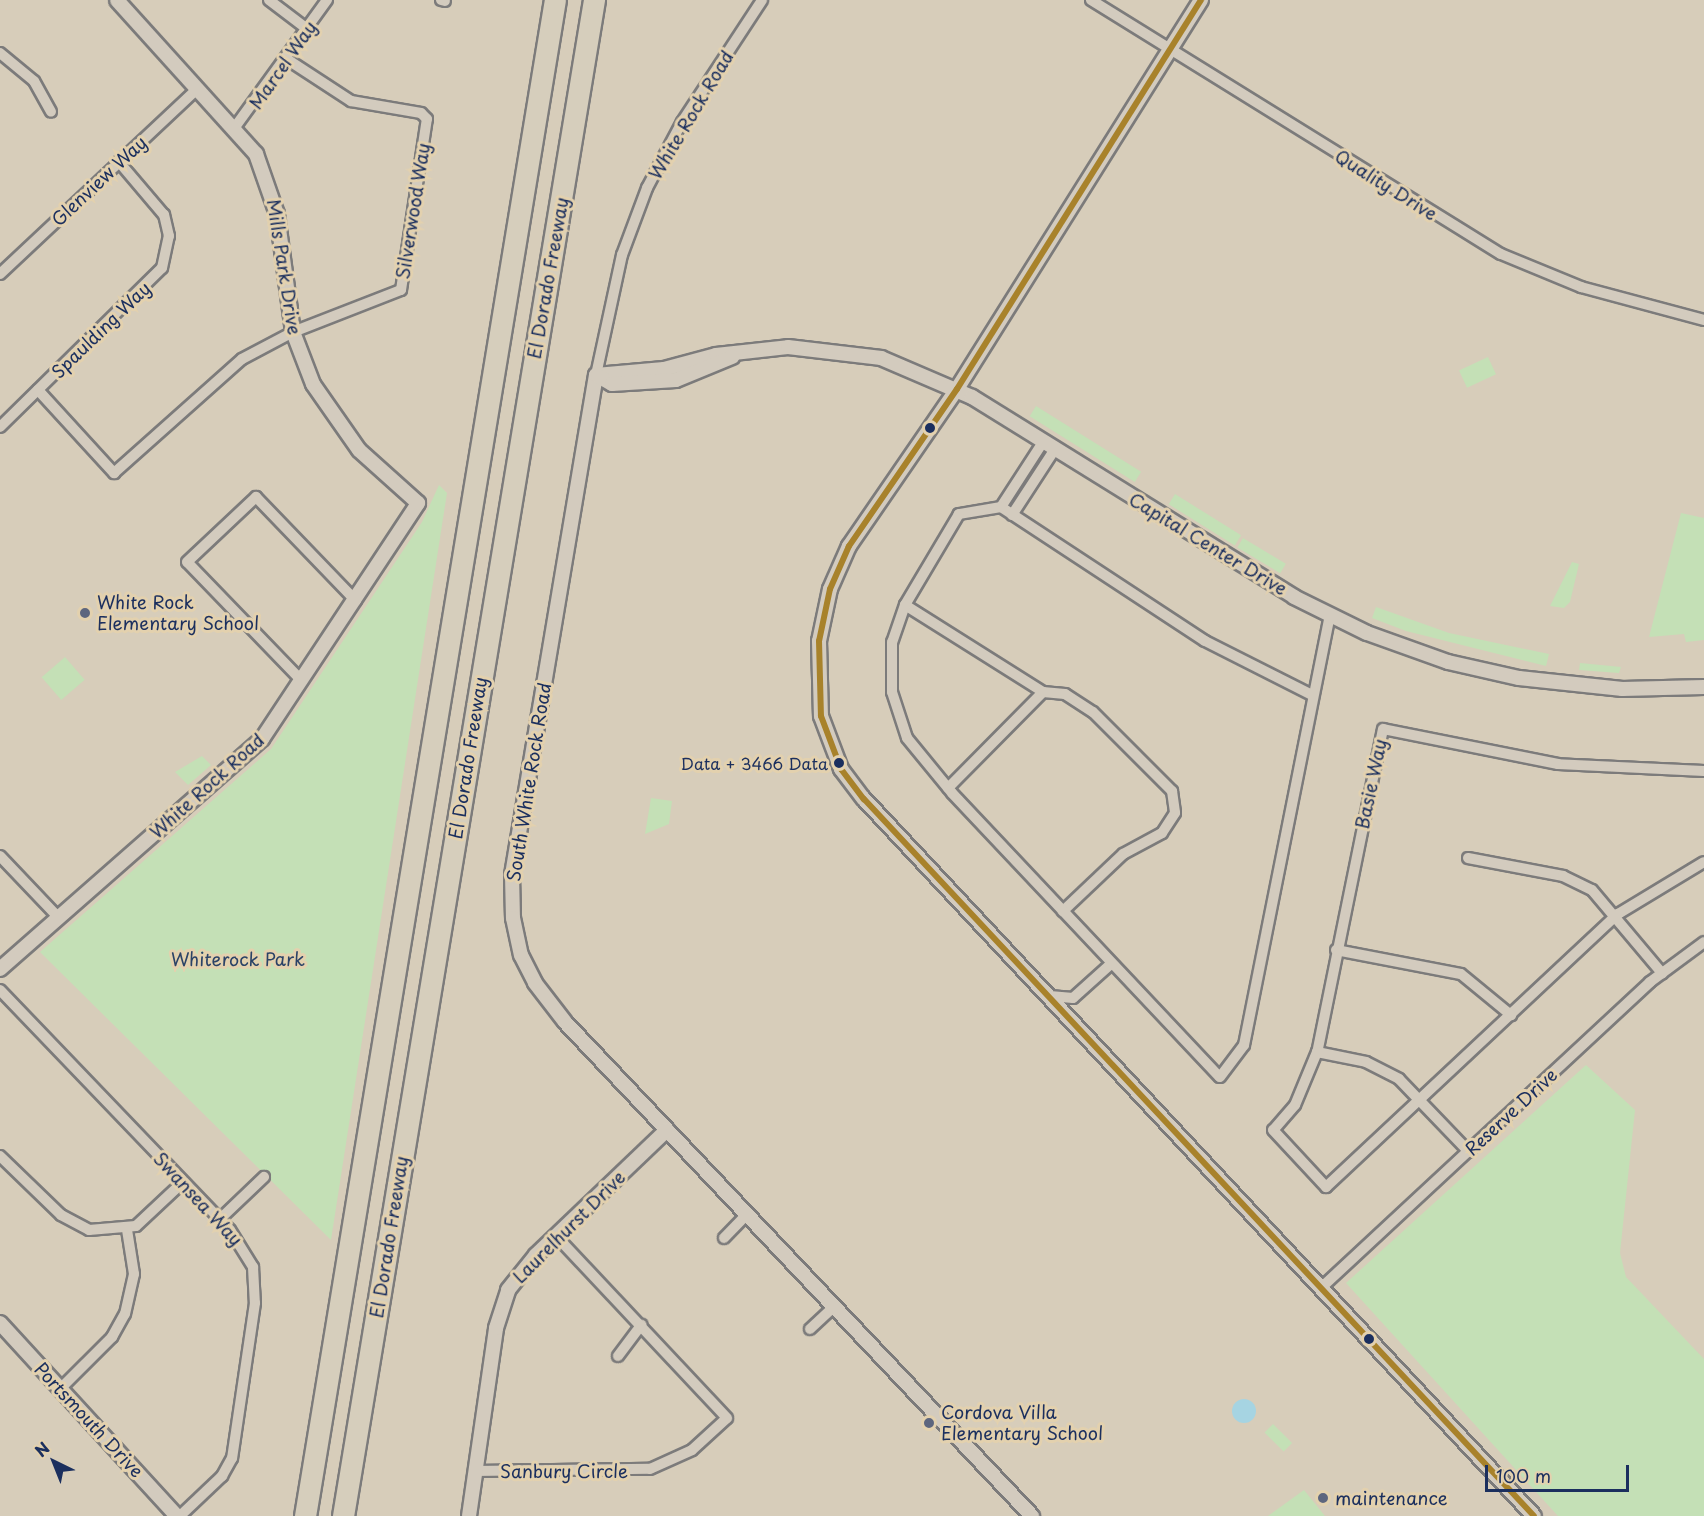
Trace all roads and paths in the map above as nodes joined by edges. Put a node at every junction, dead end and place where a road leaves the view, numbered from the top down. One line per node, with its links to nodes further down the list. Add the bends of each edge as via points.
1 (117, 0): 13 (street, Mills Park Drive)
2 (269, 0): 9 (street)
3 (327, 0): 9 (street, Marcel Way)
4 (555, 0): 72 (highway, El Dorado Freeway)
5 (594, 0): 73 (highway, El Dorado Freeway)
6 (762, 0): 20 (street, White Rock Road, via 682,122 647,188 622,255)
7 (1091, 0): 10 (street, Quality Drive)
8 (1201, 0): 10 (street)
9 (307, 29): 12 (street, Marcel Way)
10 (1169, 50): 18 (street, Quality Drive, via 1501,254 1581,287); 21 (street)
11 (0, 53): 14 (street, via 34,81)
12 (288, 60): 15 (street, Marcel Way); 19 (street, Silverwood Way, via 351,100 421,113 427,119 401,290)
13 (198, 88): 15 (street, Mills Park Drive); 16 (street, Glenview Way)
14 (51, 112)
15 (235, 127): 19 (street, Mills Park Drive, via 256,154 272,192)
16 (119, 162): 17 (street, Glenview Way); 22 (street, Spaulding Way, via 164,215 166,258 149,285)
17 (0, 274)
18 (1704, 320)
19 (293, 332): 22 (street, Silverwood Way, via 225,370 114,472); 26 (street, Mills Park Drive, via 313,384 334,418 359,450 414,495)
20 (596, 375): 21 (street, Capital Center Drive, via 788,347 857,354); 53 (street, South White Rock Road, via 512,875 511,906 518,943 535,983)
21 (957, 389): 24 (street, Capital Center Drive); 49 (street, via 855,536 830,589 819,640 821,716 841,769 859,792)
22 (38, 390): 23 (street, Spaulding Way)
23 (0, 427)
24 (1049, 445): 25 (street); 27 (street); 30 (street, Capital Center Drive)
25 (1001, 507): 27 (street); 29 (street, via 959,514)
26 (417, 510): 28 (street, White Rock Road)
27 (1012, 515): 34 (street, via 1205,641)
28 (356, 601): 31 (street, White Rock Road); 31 (street, via 256,497 188,562)
29 (905, 605): 33 (street); 36 (street, via 892,642 892,692 907,738)
30 (1330, 615): 32 (street, Capital Center Drive, via 1401,646 1519,678 1622,689); 34 (street)
31 (302, 681): 42 (street, White Rock Road, via 262,739)
32 (1704, 687)
33 (1043, 692): 36 (street); 40 (street, via 1065,694 1093,712 1172,791 1175,813 1162,833 1123,854)
34 (1312, 695): 45 (street, via 1244,1045 1220,1077)
35 (1704, 771): 44 (street, Basie Way, via 1558,764 1383,729)
36 (948, 788): 40 (street)
37 (0, 856): 42 (street)
38 (1468, 858): 41 (street, via 1563,876 1592,890)
39 (1704, 862): 41 (street)
40 (1063, 911): 45 (street)
41 (1618, 915): 47 (street); 50 (street)
42 (58, 917): 46 (street, White Rock Road)
43 (1704, 942): 47 (street, Reserve Drive)
44 (1336, 950): 50 (street, via 1461,974); 51 (street, Basie Way)
45 (1112, 963): 49 (street, via 1073,998)
46 (0, 969)
47 (1662, 973): 54 (street, Reserve Drive)
48 (0, 990): 57 (street, Swansea Way)
49 (1050, 996): 63 (street)
50 (1511, 1015): 52 (street)
51 (1317, 1052): 52 (street, via 1379,1067); 52 (street, Basie Way, via 1295,1105 1273,1130 1326,1187)
52 (1422, 1102): 54 (street)
53 (667, 1130): 58 (street, South White Rock Road); 61 (street, Laurelhurst Drive)
54 (1469, 1152): 63 (street, Reserve Drive)
55 (0, 1156): 60 (street, via 79,1227)
56 (264, 1177): 59 (street)
57 (183, 1182): 59 (street, Swansea Way); 60 (street, via 154,1215)
58 (747, 1214): 62 (street); 64 (street, South White Rock Road)
59 (220, 1220): 71 (street, Swansea Way, via 250,1261 255,1304 231,1458 222,1476)
60 (127, 1230): 69 (street, via 134,1274 125,1314 112,1337)
61 (557, 1237): 66 (street, Sanbury Circle); 70 (street, Laurelhurst Drive, via 520,1273 498,1317)
62 (724, 1238)
63 (1322, 1287): 76 (street)
64 (834, 1307): 67 (street); 75 (street, South White Rock Road)
65 (0, 1323): 69 (street, Portsmouth Drive)
66 (641, 1325): 68 (street); 70 (street, Sanbury Circle, via 727,1418 701,1444 672,1461 639,1471)
67 (810, 1329)
68 (618, 1356)
69 (60, 1389): 71 (street, Portsmouth Drive)
70 (474, 1472): 74 (street, Laurelhurst Drive)
71 (179, 1516)
72 (305, 1516)
73 (343, 1516)
74 (468, 1516)
75 (1032, 1516)
76 (1534, 1516)

